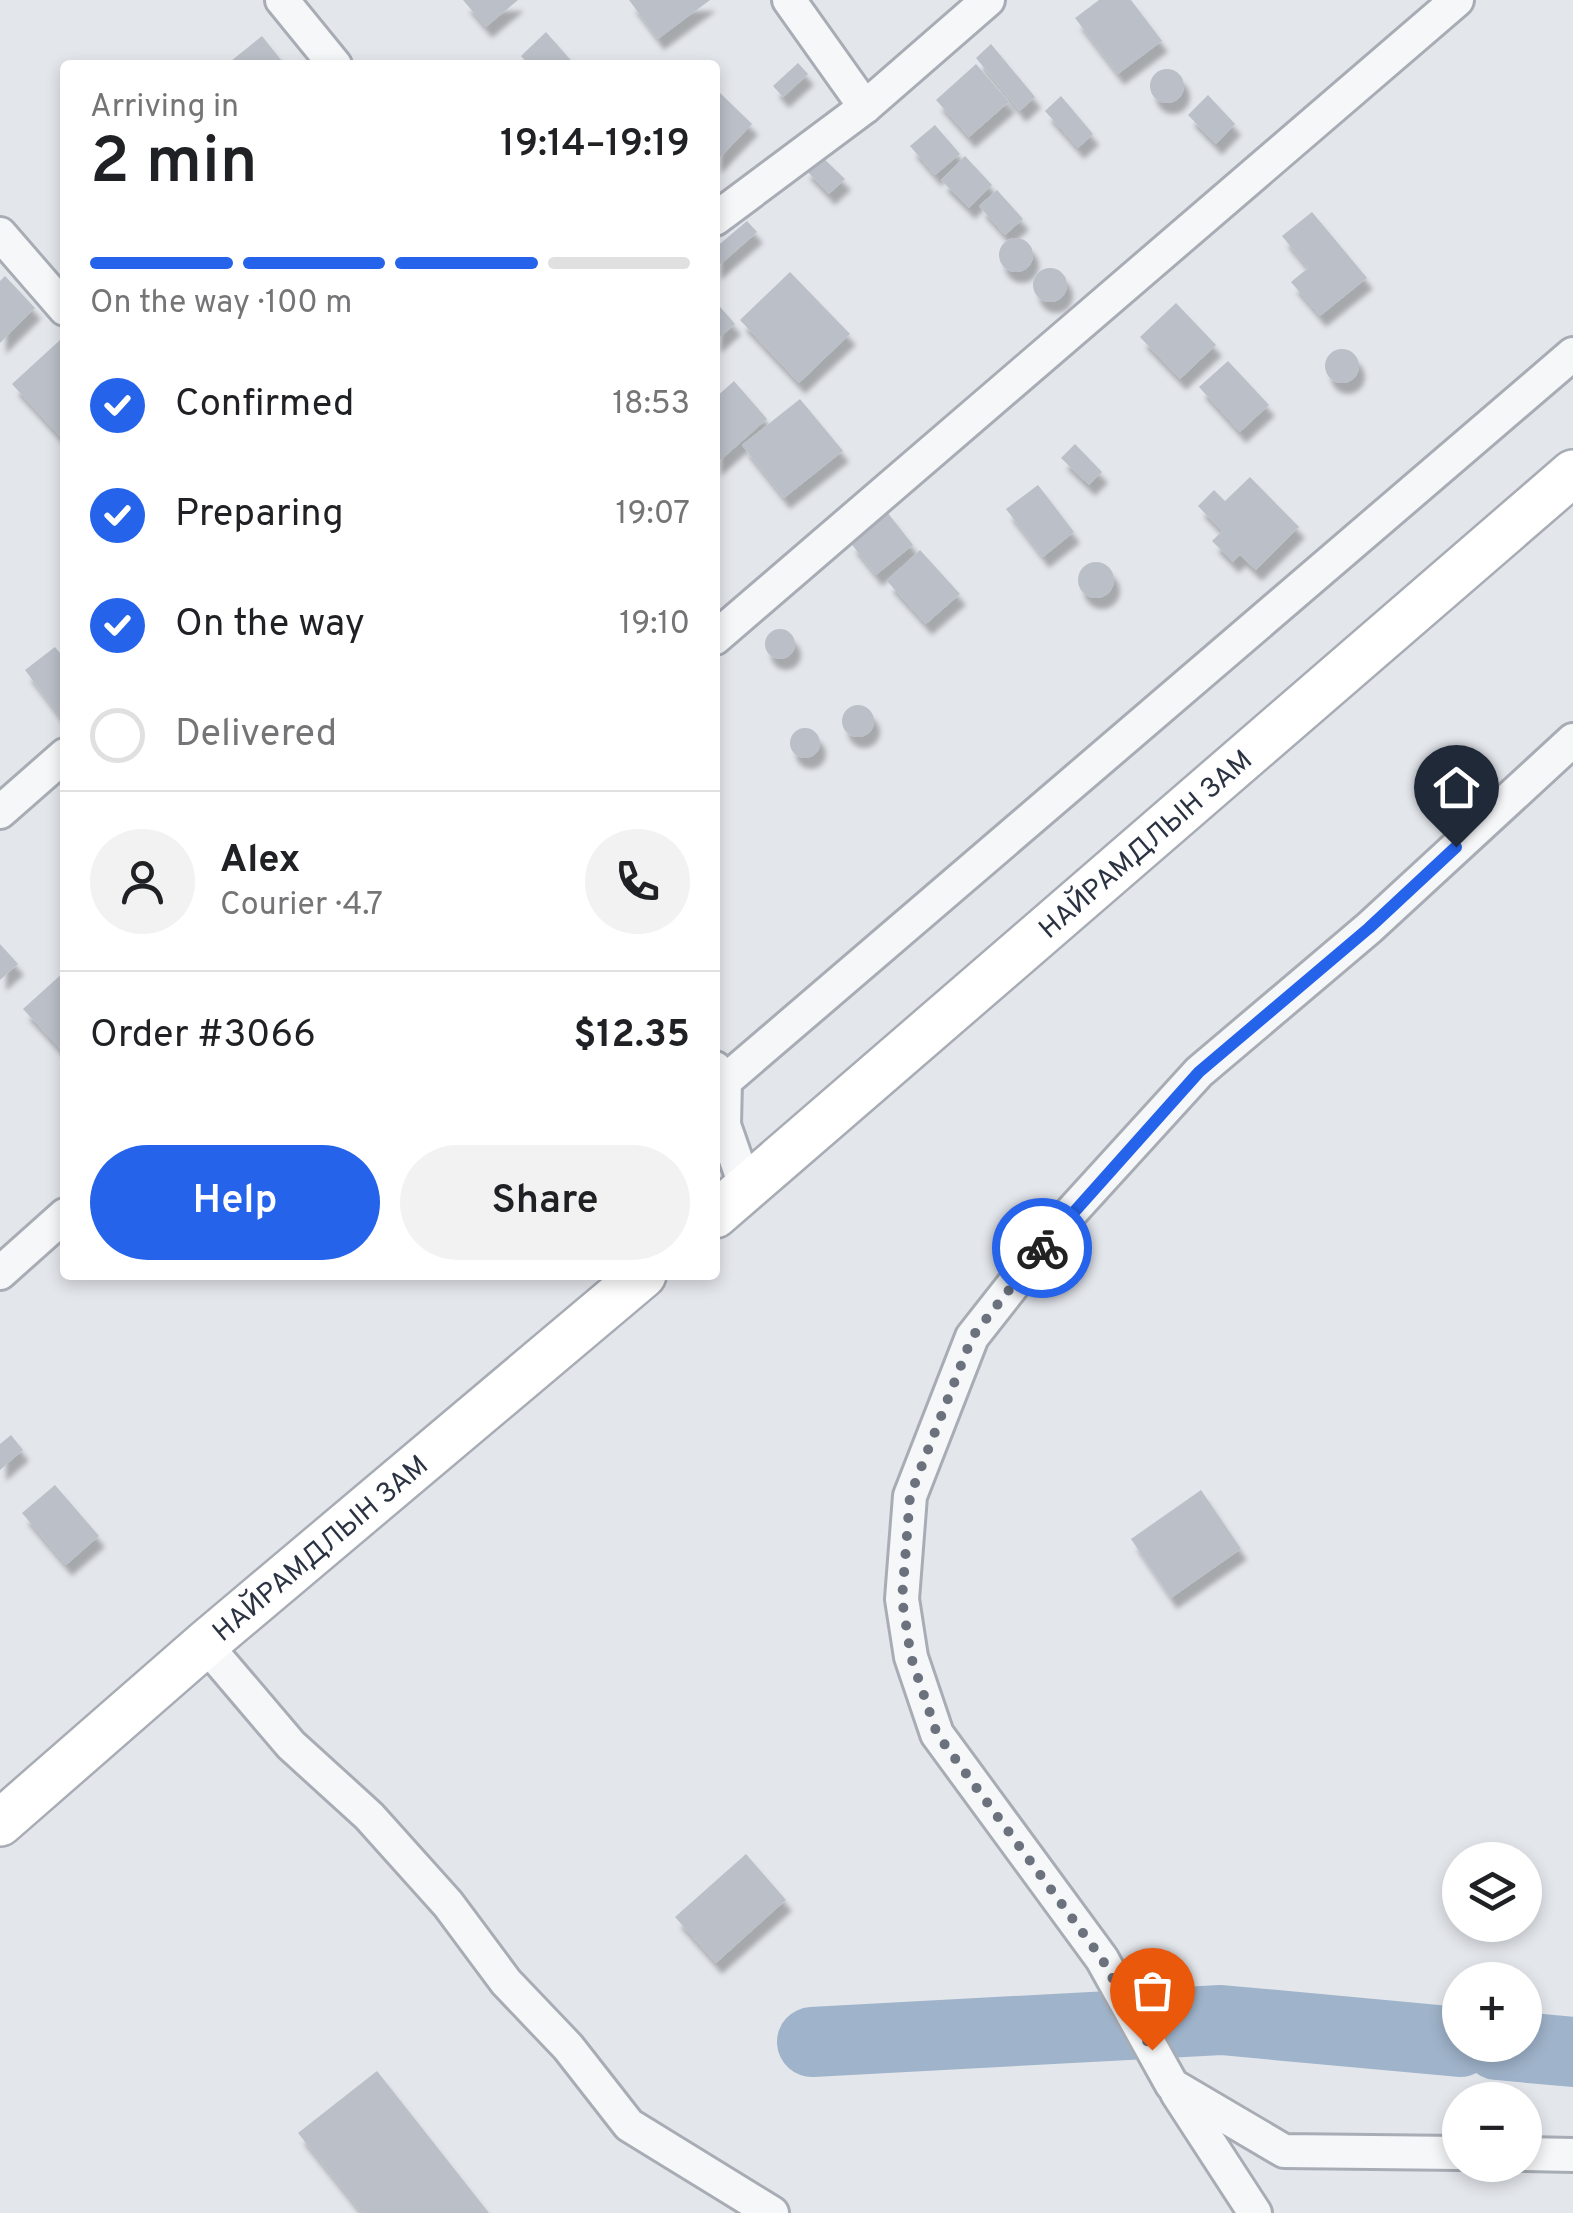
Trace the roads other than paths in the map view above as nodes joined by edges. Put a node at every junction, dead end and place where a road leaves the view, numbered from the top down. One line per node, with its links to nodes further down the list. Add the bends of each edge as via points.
1 (282, 0): 5 (street)
2 (789, 0): 6 (street)
3 (988, 0): 6 (street)
4 (1458, 0): 12 (street)
5 (331, 60)
6 (866, 108): 7 (street)
7 (720, 215)
8 (0, 234): 9 (street)
9 (60, 302)
10 (1573, 354): 16 (street)
11 (1573, 473): 17 (main road, НАЙРАМДЛЫН ЗАМ)
12 (720, 634)
13 (1573, 740): 23 (street, via 1369,928 1199,1072 1064,1220 972,1337 910,1496 902,1599 911,1657 937,1734 1102,1959)
14 (60, 758): 15 (street)
15 (6, 795)
16 (720, 1074): 17 (street)
17 (730, 1202)
18 (60, 1219): 19 (street)
19 (0, 1273)
20 (637, 1280): 21 (main road, НАЙРАМДЛЫН ЗАМ)
21 (205, 1644): 22 (main road, НАЙРАМДЛЫН ЗАМ); 27 (street, via 291,1744 370,1816 629,2125)
22 (0, 1824)
23 (1171, 2083): 24 (street, via 1284,2150); 28 (street)
24 (1442, 2153)
25 (1542, 2154): 26 (street)
26 (1573, 2155)
27 (772, 2213)
28 (1254, 2213)

